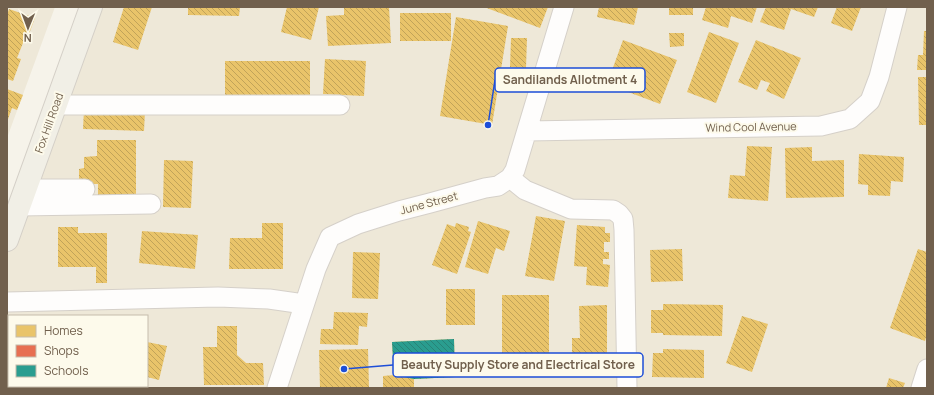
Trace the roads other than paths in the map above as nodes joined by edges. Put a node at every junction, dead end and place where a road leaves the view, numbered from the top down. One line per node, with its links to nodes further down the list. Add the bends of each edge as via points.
1 (90, 7): 5 (main road, Fox Hill Road)
2 (564, 7): 6 (street)
3 (897, 7): 6 (street, Wind Cool Avenue, via 879,78 870,101 850,119 821,126)
4 (340, 104): 5 (street)
5 (55, 105): 8 (main road, Fox Hill Road)
6 (527, 132): 7 (street)
7 (510, 178): 13 (street, June Street, via 498,186 358,224 330,238); 17 (street, via 525,190 571,208 613,210 620,214 624,230)
8 (27, 185): 9 (street, via 38,189); 11 (main road, Fox Hill Road)
9 (85, 189)
10 (151, 204): 11 (street)
11 (19, 206): 12 (main road, Fox Hill Road)
12 (7, 240)
13 (304, 304): 14 (street, via 269,299 218,298); 16 (street, June Street)
14 (18, 307)
15 (927, 369): 18 (street)
16 (277, 388)
17 (627, 388)
18 (921, 388)

